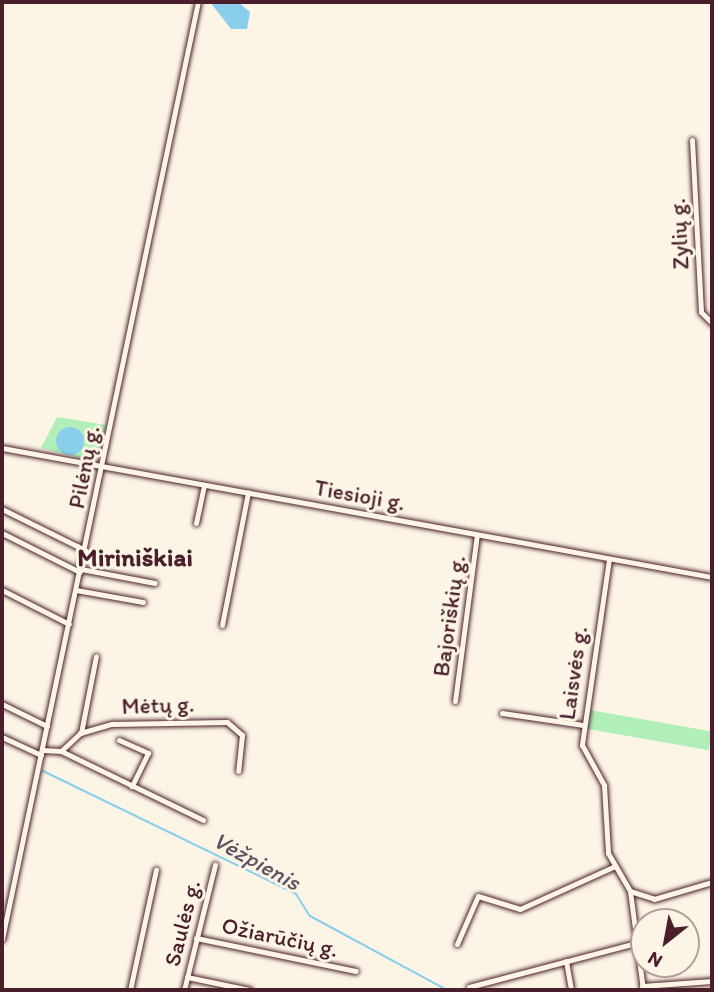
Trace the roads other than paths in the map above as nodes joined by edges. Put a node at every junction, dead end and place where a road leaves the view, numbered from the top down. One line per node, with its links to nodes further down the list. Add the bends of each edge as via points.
1 (198, 2): 5 (street, Pilėnų g.)
2 (692, 140): 3 (street, Zylių g., via 701,312)
3 (710, 323)
4 (2, 448): 5 (street, Tiesioji g.)
5 (101, 466): 6 (street, Tiesioji g.); 12 (street, Pilėnų g.)
6 (204, 485): 7 (street, Tiesioji g.); 9 (street)
7 (248, 493): 11 (street, Tiesioji g.); 21 (street)
8 (2, 509): 12 (street)
9 (196, 523)
10 (2, 533): 14 (street)
11 (477, 535): 13 (street, Tiesioji g.); 23 (street, Bajoriškių g.)
12 (85, 550): 14 (street, Pilėnų g.)
13 (609, 559): 15 (street, Tiesioji g.); 26 (street, Laisvės g.)
14 (80, 570): 16 (street); 18 (street, Pilėnų g.)
15 (712, 577)
16 (155, 583)
17 (2, 590): 20 (street)
18 (76, 590): 19 (street); 20 (street, Pilėnų g.)
19 (143, 602)
20 (69, 624): 27 (street, Pilėnų g.)
21 (222, 625)
22 (96, 656): 28 (street)
23 (455, 701)
24 (2, 704): 27 (street)
25 (502, 713): 26 (street)
26 (583, 725): 37 (street, Laisvės g., via 583,751 604,785)
27 (47, 726): 32 (street, Pilėnų g.)
28 (81, 733): 31 (street, Mėtų g.); 33 (street, Mėtų g., via 112,724 227,722 242,735)
29 (2, 737): 32 (street)
30 (119, 740): 34 (street, via 148,753)
31 (61, 751): 32 (street); 34 (street)
32 (41, 752): 43 (street, Pilėnų g.)
33 (238, 771)
34 (132, 786): 35 (street)
35 (203, 821)
36 (215, 865): 42 (street, Saulės g.)
37 (613, 867): 40 (street, Laisvės g.); 44 (street, via 520,909 478,896)
38 (156, 870): 52 (street)
39 (712, 883): 40 (street, via 654,899)
40 (630, 891): 41 (street, Laisvės g.)
41 (632, 908)
42 (196, 938): 47 (street, Ožiarūčių g.); 48 (street, Saulės g.)
43 (2, 939)
44 (457, 944)
45 (630, 945): 46 (street)
46 (566, 961): 50 (street); 55 (street)
47 (356, 971)
48 (187, 977): 53 (street, Saulės g.); 54 (street)
49 (712, 981): 51 (street)
50 (469, 987)
51 (642, 988)
52 (130, 990)
53 (184, 990)
54 (250, 990)
55 (571, 990)

